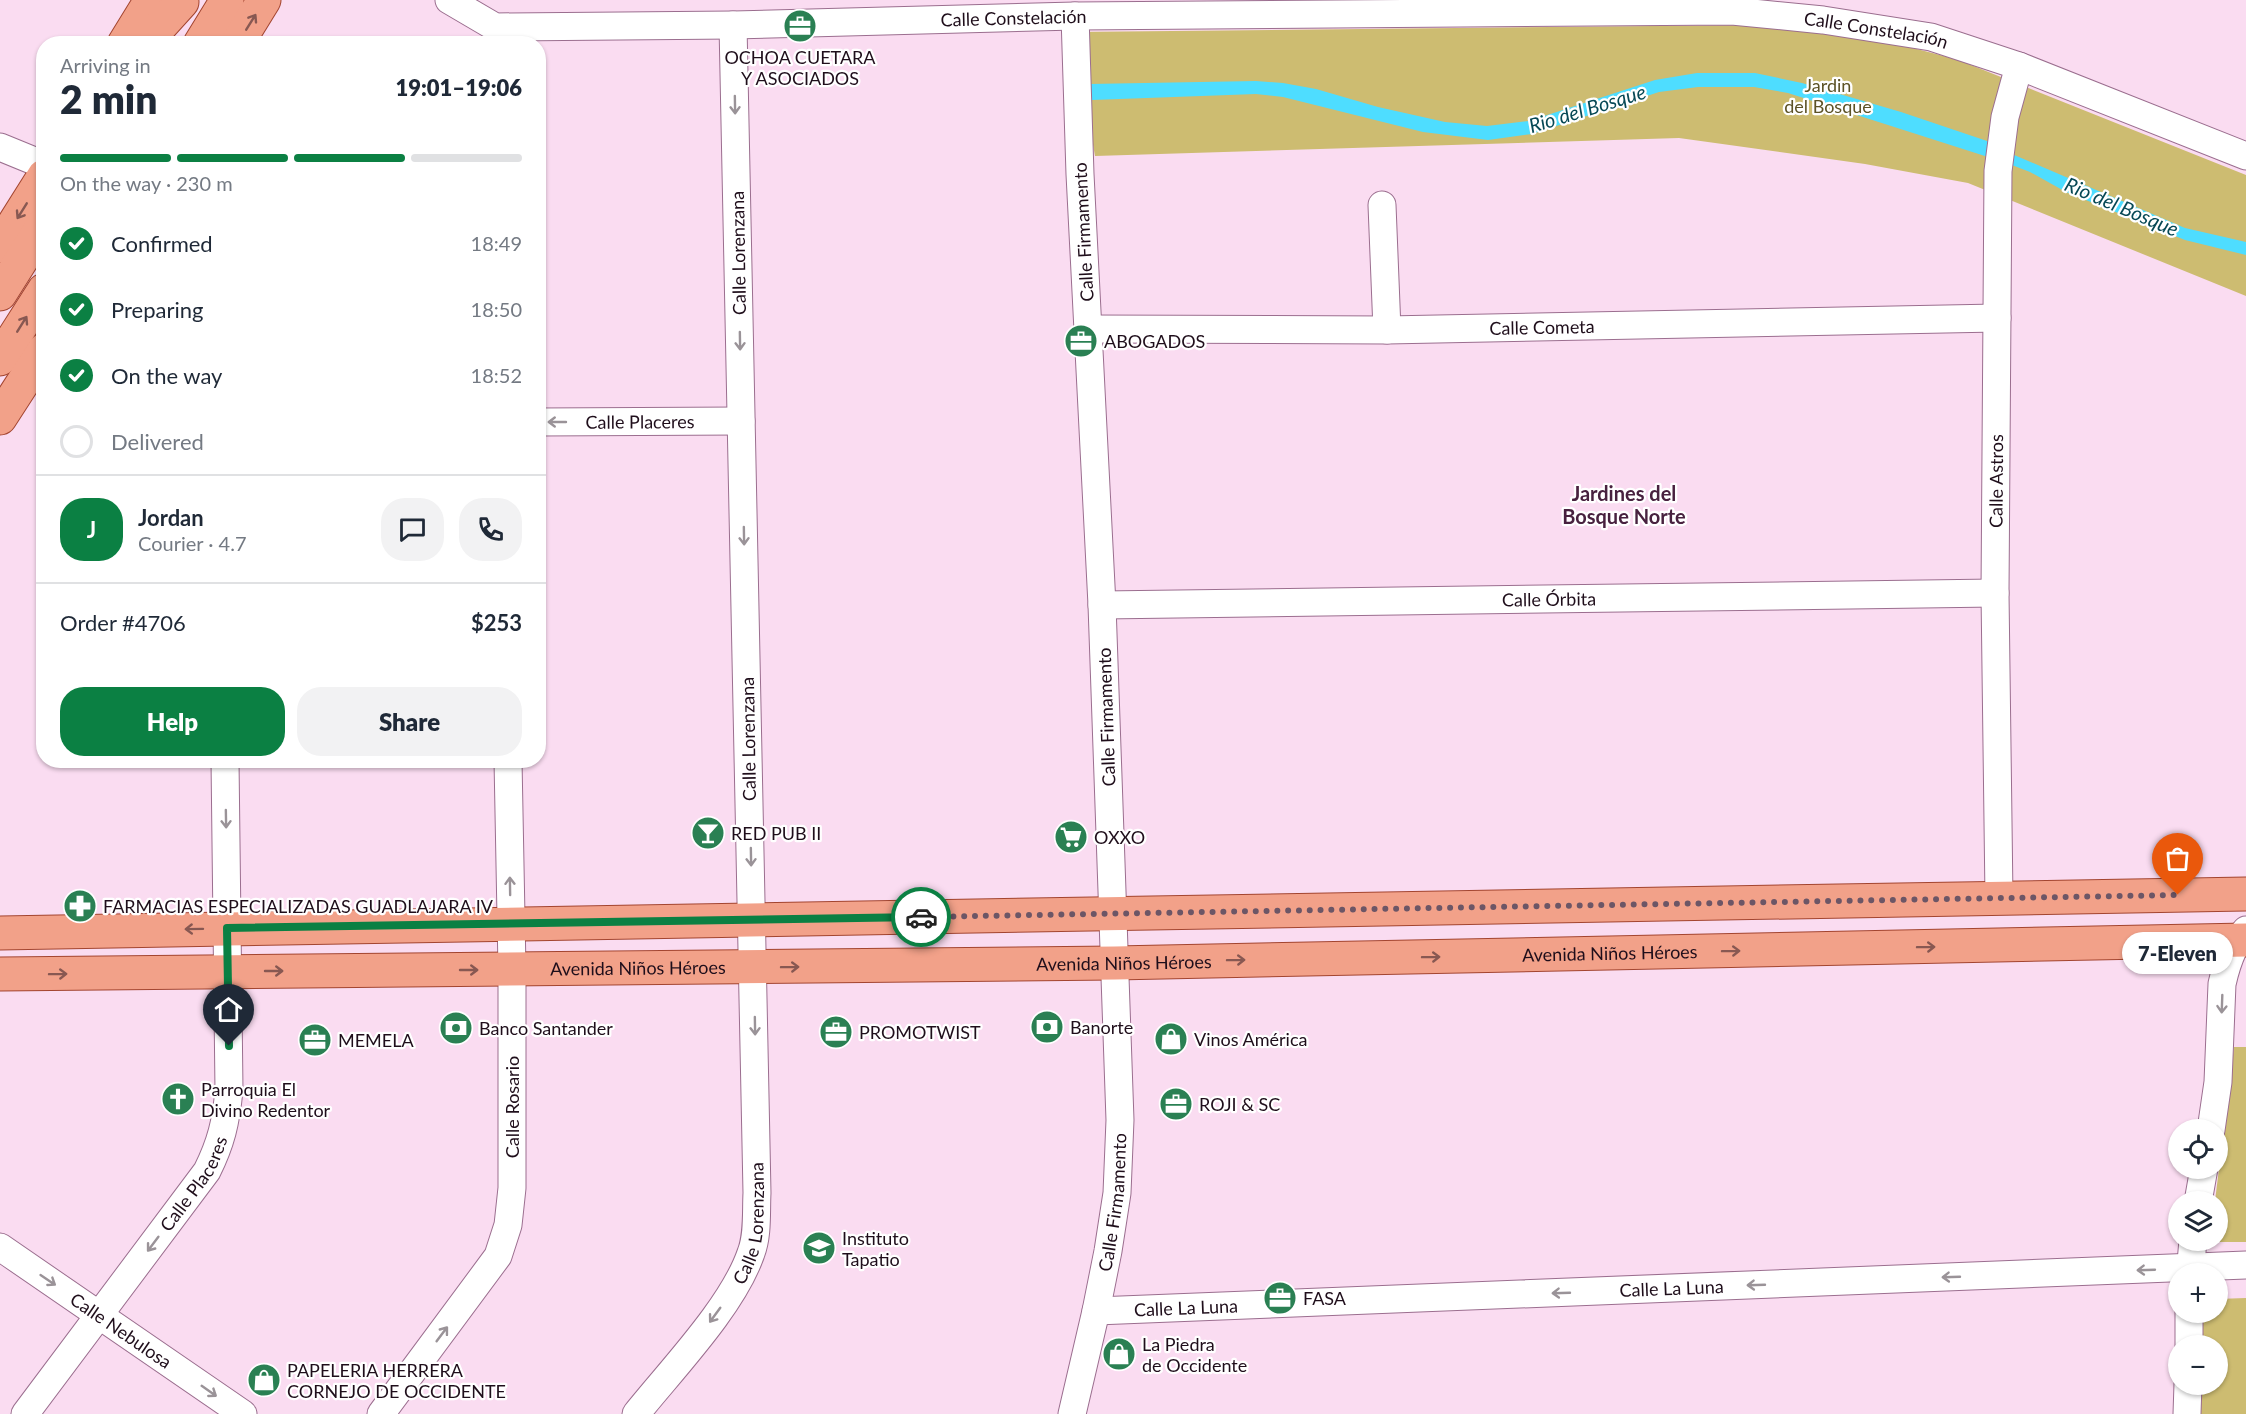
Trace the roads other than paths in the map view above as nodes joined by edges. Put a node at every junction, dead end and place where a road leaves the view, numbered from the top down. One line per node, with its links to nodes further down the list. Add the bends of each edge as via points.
1 (264, 0): 10 (main road, one-way to 1)
2 (449, 0): 6 (street, Calle Constelación)
3 (172, 1): 7 (main road); 8 (main road); 9 (main road)
4 (1075, 16): 5 (street, Calle Constelación); 11 (street, Calle Constelación, via 1732,11 1931,37); 22 (street, Calle Firmamento)
5 (733, 25): 6 (street, Calle Constelación); 27 (street, Calle Lorenzana, one-way to 27)
6 (495, 35)
7 (133, 36)
8 (149, 36)
9 (159, 36)
10 (242, 36)
11 (2019, 66): 13 (street, Calle Constelación); 21 (street, Calle Astros, via 2005,117 1998,171)
12 (0, 147): 14 (street)
13 (2246, 156)
14 (36, 162)
15 (36, 189): 18 (main road, one-way to 18)
16 (1382, 205): 23 (street)
17 (36, 237): 19 (main road)
18 (0, 246)
19 (0, 294)
20 (36, 302): 24 (main road, one-way to 20)
21 (1997, 318): 23 (street, Calle Cometa); 29 (street, Calle Astros)
22 (1088, 329): 23 (street, Calle Cometa); 30 (street, Calle Firmamento)
23 (1388, 330)
24 (0, 358)
25 (36, 362): 26 (main road)
26 (0, 418)
27 (741, 421): 28 (street, Calle Placeres, one-way to 28); 36 (street, Calle Lorenzana, one-way to 36)
28 (546, 422)
29 (1995, 593): 30 (street, Calle Órbita); 34 (street, Calle Astros)
30 (1102, 605): 35 (street, Calle Firmamento)
31 (225, 768): 38 (street, Calle Placeres, one-way to 38)
32 (508, 768): 37 (street, Calle Rosario, one-way to 32)
33 (2246, 894): 34 (main road)
34 (1999, 898): 35 (main road)
35 (1113, 913): 36 (main road); 41 (street, Calle Firmamento)
36 (752, 919): 37 (main road); 42 (street, Calle Lorenzana)
37 (510, 924): 38 (main road); 43 (street, Calle Rosario)
38 (227, 928): 39 (main road, one-way to 39); 44 (street, Calle Placeres)
39 (0, 933)
40 (2243, 937): 41 (main road, Avenida Niños Héroes, one-way to 40); 46 (street, one-way to 46, via 2222,984)
41 (1115, 963): 42 (main road, Avenida Niños Héroes, one-way to 41); 51 (street, Calle Firmamento, via 1120,1120 1117,1182)
42 (753, 968): 43 (main road, Avenida Niños Héroes); 57 (street, Calle Lorenzana, one-way to 57, via 758,1193 752,1251 733,1290)
43 (512, 969): 44 (main road, Avenida Niños Héroes, one-way to 43); 56 (street, Calle Rosario, one-way to 43, via 498,1256 508,1226 512,1188)
44 (228, 971): 45 (main road, Avenida Niños Héroes, one-way to 44); 52 (street, Calle Placeres, one-way to 52, via 229,1090 219,1148 207,1171)
45 (0, 974)
46 (2213, 1119)
47 (0, 1247): 52 (street, Calle Nebulosa, one-way to 52)
48 (2246, 1265): 49 (street, Calle La Luna)
49 (2228, 1267)
50 (2168, 1272): 51 (street, Calle La Luna, one-way to 51)
51 (1096, 1311): 58 (street, Calle Firmamento)
52 (100, 1315): 54 (street, Calle Placeres); 55 (street, Calle Nebulosa, one-way to 55)
53 (2188, 1395): 59 (street)
54 (26, 1414)
55 (243, 1414)
56 (381, 1414)
57 (636, 1414)
58 (1072, 1414)
59 (2187, 1414)

